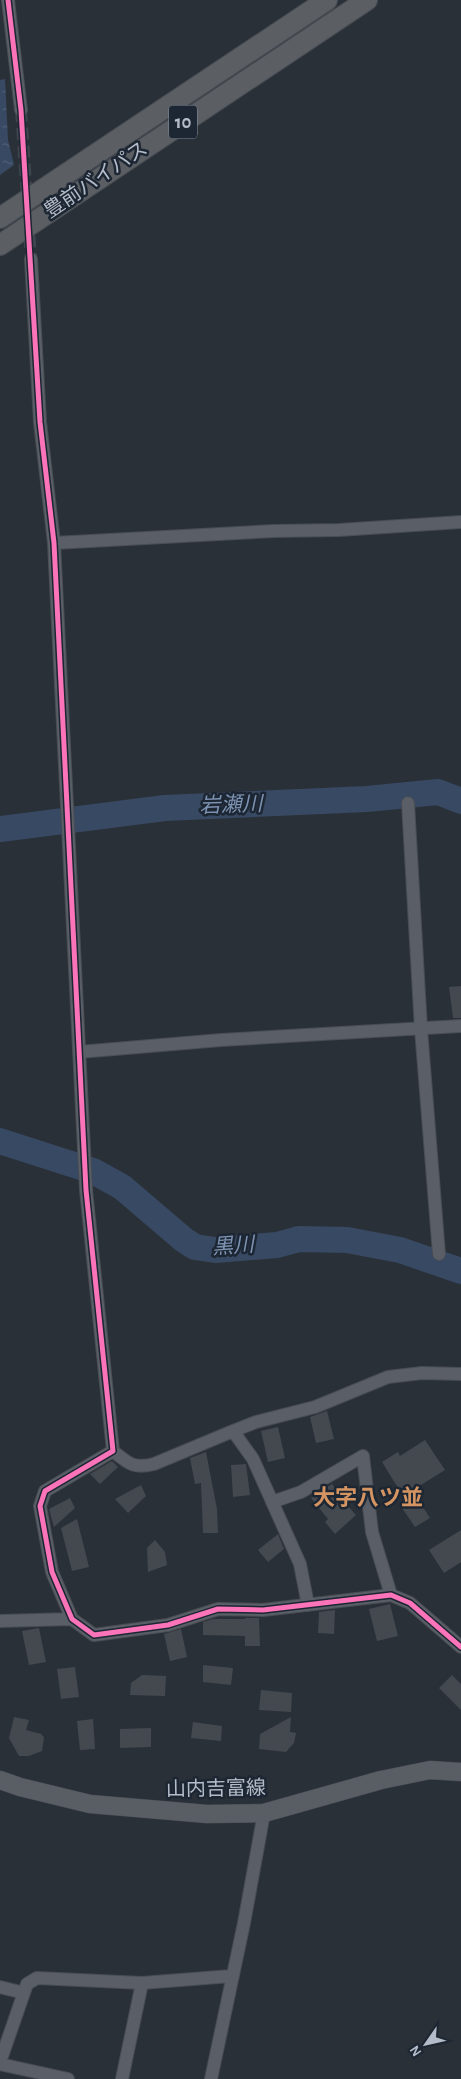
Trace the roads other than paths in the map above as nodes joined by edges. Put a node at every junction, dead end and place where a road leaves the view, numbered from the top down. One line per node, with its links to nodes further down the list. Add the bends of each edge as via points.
1 (8, 0): 4 (street)
2 (327, 0): 5 (highway, 豊前バイパス / 10)
3 (367, 0): 6 (highway, 豊前バイパス / 10)
4 (21, 110)
5 (0, 218)
6 (0, 245)
7 (31, 259): 9 (street, via 40,422)
8 (461, 522): 9 (street)
9 (54, 543): 13 (street)
10 (408, 803): 12 (street)
11 (461, 1026): 12 (street)
12 (421, 1029): 13 (street); 14 (street)
13 (79, 1052): 17 (street, via 86,1190)
14 (439, 1254)
15 (461, 1374): 16 (street, via 422,1373 388,1377 315,1407)
16 (233, 1431): 17 (street, via 140,1467 127,1463); 18 (street, via 253,1459)
17 (114, 1451): 21 (street, via 45,1491 40,1506 52,1572)
18 (272, 1502): 19 (street, via 301,1492 363,1456 372,1532); 20 (street, via 300,1564)
19 (391, 1595): 20 (street); 23 (street, via 410,1603)
20 (308, 1605): 21 (street, via 263,1610 218,1609 168,1625 94,1635)
21 (72, 1619): 22 (street)
22 (0, 1621)
23 (461, 1647)
24 (461, 1772): 26 (main road, 山内吉富線, via 430,1770 381,1780)
25 (0, 1780): 26 (main road, 山内吉富線, via 90,1804 207,1814)
26 (264, 1813): 27 (street)
27 (231, 1976): 28 (street); 34 (street)
28 (142, 1983): 30 (street, via 36,1978 27,1984); 33 (street)
29 (0, 1987): 30 (street)
30 (24, 1993): 31 (street)
31 (0, 2063): 32 (street)
32 (68, 2079)
33 (122, 2079)
34 (211, 2079)

